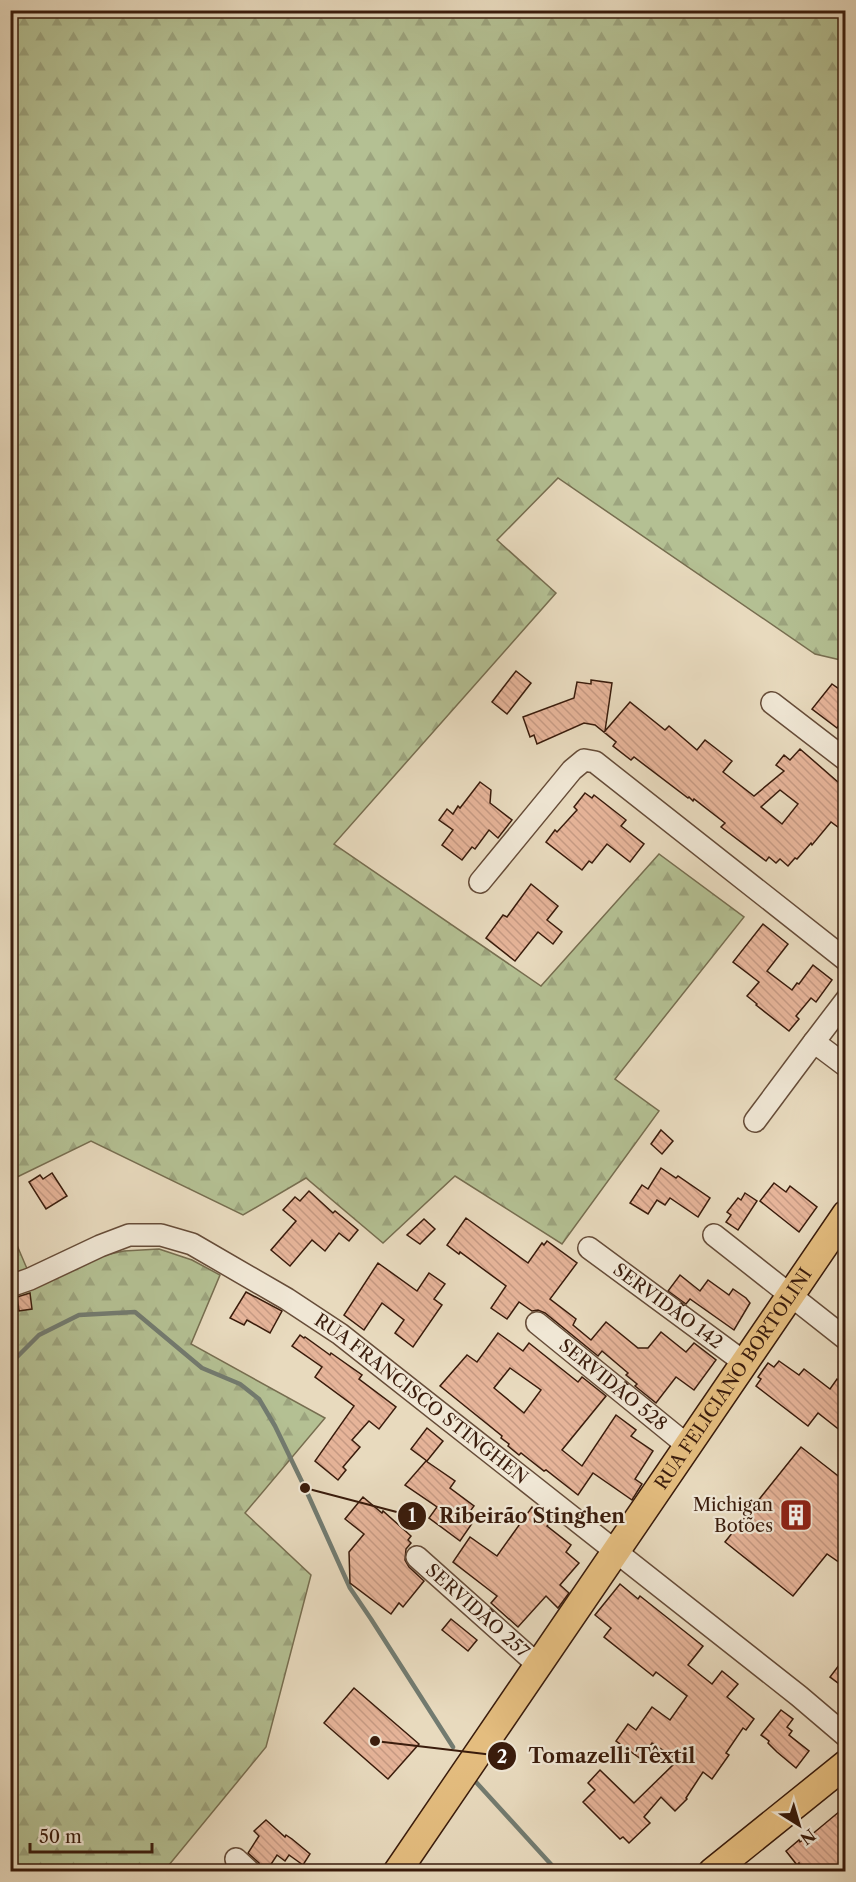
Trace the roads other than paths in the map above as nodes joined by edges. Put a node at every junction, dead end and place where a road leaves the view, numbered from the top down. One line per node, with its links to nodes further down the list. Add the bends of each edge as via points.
1 (772, 703): 2 (street)
2 (846, 760)
3 (480, 882): 4 (street, via 572,770 584,760 595,762)
4 (846, 960)
5 (846, 1000): 6 (street)
6 (814, 1042): 7 (street); 8 (street)
7 (846, 1066)
8 (755, 1121)
9 (846, 1214): 13 (main road, RUA FELICIANO BORTOLINI)
10 (714, 1235): 13 (street)
11 (589, 1248): 16 (street, SERVIDÃO 142)
12 (10, 1286): 18 (street, RUA FRANCISCO STINGHEN, via 129,1235 160,1235 192,1244 340,1334)
13 (791, 1295): 15 (street); 16 (main road, RUA FELICIANO BORTOLINI)
14 (537, 1323): 17 (street, SERVIDÃO 528)
15 (846, 1339)
16 (745, 1363): 17 (main road, RUA FELICIANO BORTOLINI)
17 (688, 1446): 18 (main road, RUA FELICIANO BORTOLINI)
18 (615, 1552): 20 (main road, RUA FELICIANO BORTOLINI); 21 (street, RUA FRANCISCO STINGHEN)
19 (417, 1557): 20 (street, SERVIDÃO 257)
20 (538, 1665): 23 (main road, RUA FELICIANO BORTOLINI)
21 (846, 1736)
22 (846, 1764): 24 (main road)
23 (397, 1872)
24 (712, 1872)

